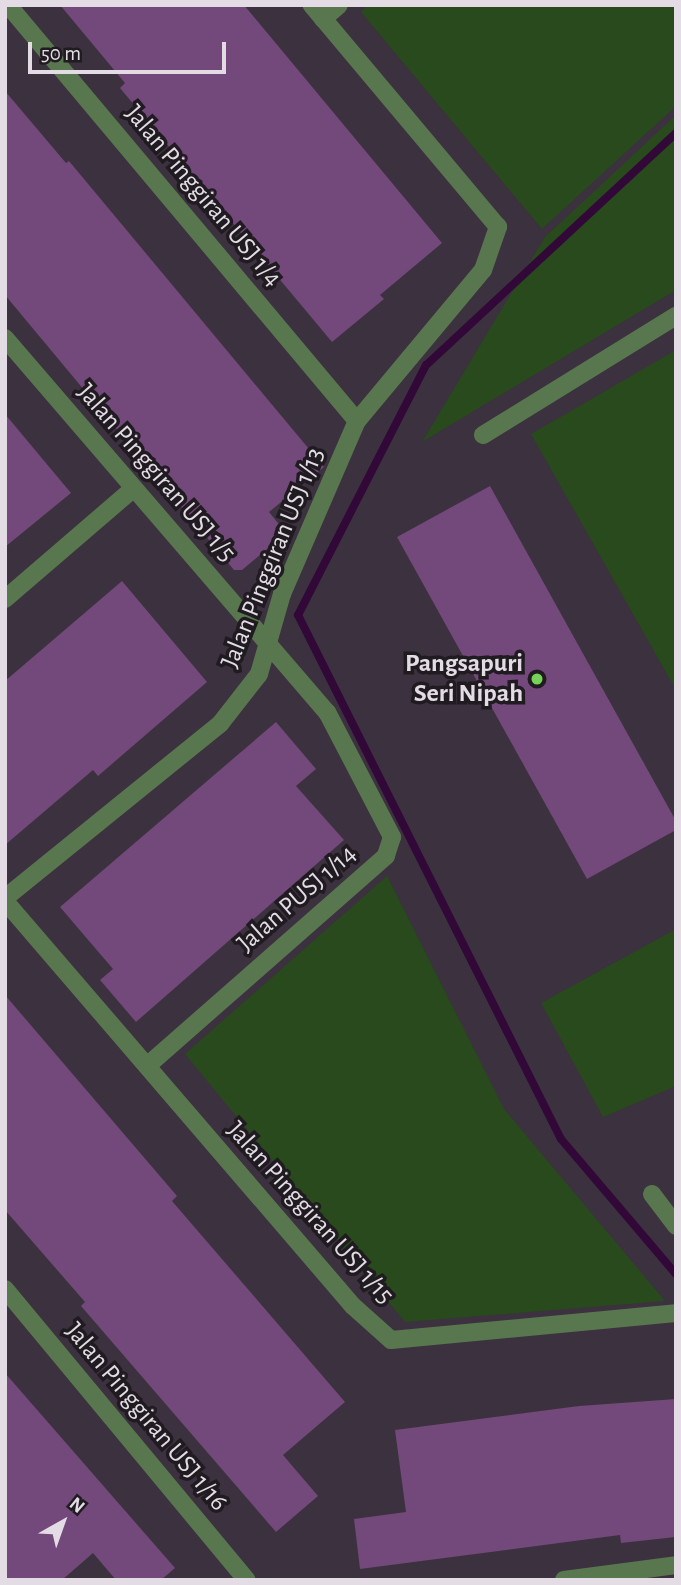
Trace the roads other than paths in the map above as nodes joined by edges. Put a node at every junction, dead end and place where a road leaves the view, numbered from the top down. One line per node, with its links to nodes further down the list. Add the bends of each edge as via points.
1 (8, 5): 6 (street, Jalan Pinggiran USJ 1/4)
2 (339, 5): 3 (street)
3 (317, 12): 6 (street, Jalan Pinggiran USJ 1/13, via 498,227 483,271)
4 (676, 316): 7 (street)
5 (5, 338): 8 (street, Jalan Pinggiran USJ 1/5)
6 (357, 421): 10 (street, Jalan Pinggiran USJ 1/13, via 282,594)
7 (483, 435)
8 (134, 488): 9 (street); 10 (street, Jalan Pinggiran USJ 1/5)
9 (5, 599)
10 (267, 642): 11 (street, Jalan Pinggiran USJ 1/13, via 260,674 220,724); 12 (street, Jalan PUSJ 1/14, via 327,712 392,837 386,856)
11 (5, 900): 12 (street, Jalan Pinggiran USJ 1/15)
12 (147, 1066): 16 (street, Jalan Pinggiran USJ 1/15, via 353,1306 391,1340)
13 (652, 1194): 14 (street)
14 (676, 1226)
15 (5, 1289): 18 (street, Jalan Pinggiran USJ 1/16)
16 (676, 1313)
17 (676, 1565): 19 (street)
18 (247, 1580)
19 (564, 1580)

